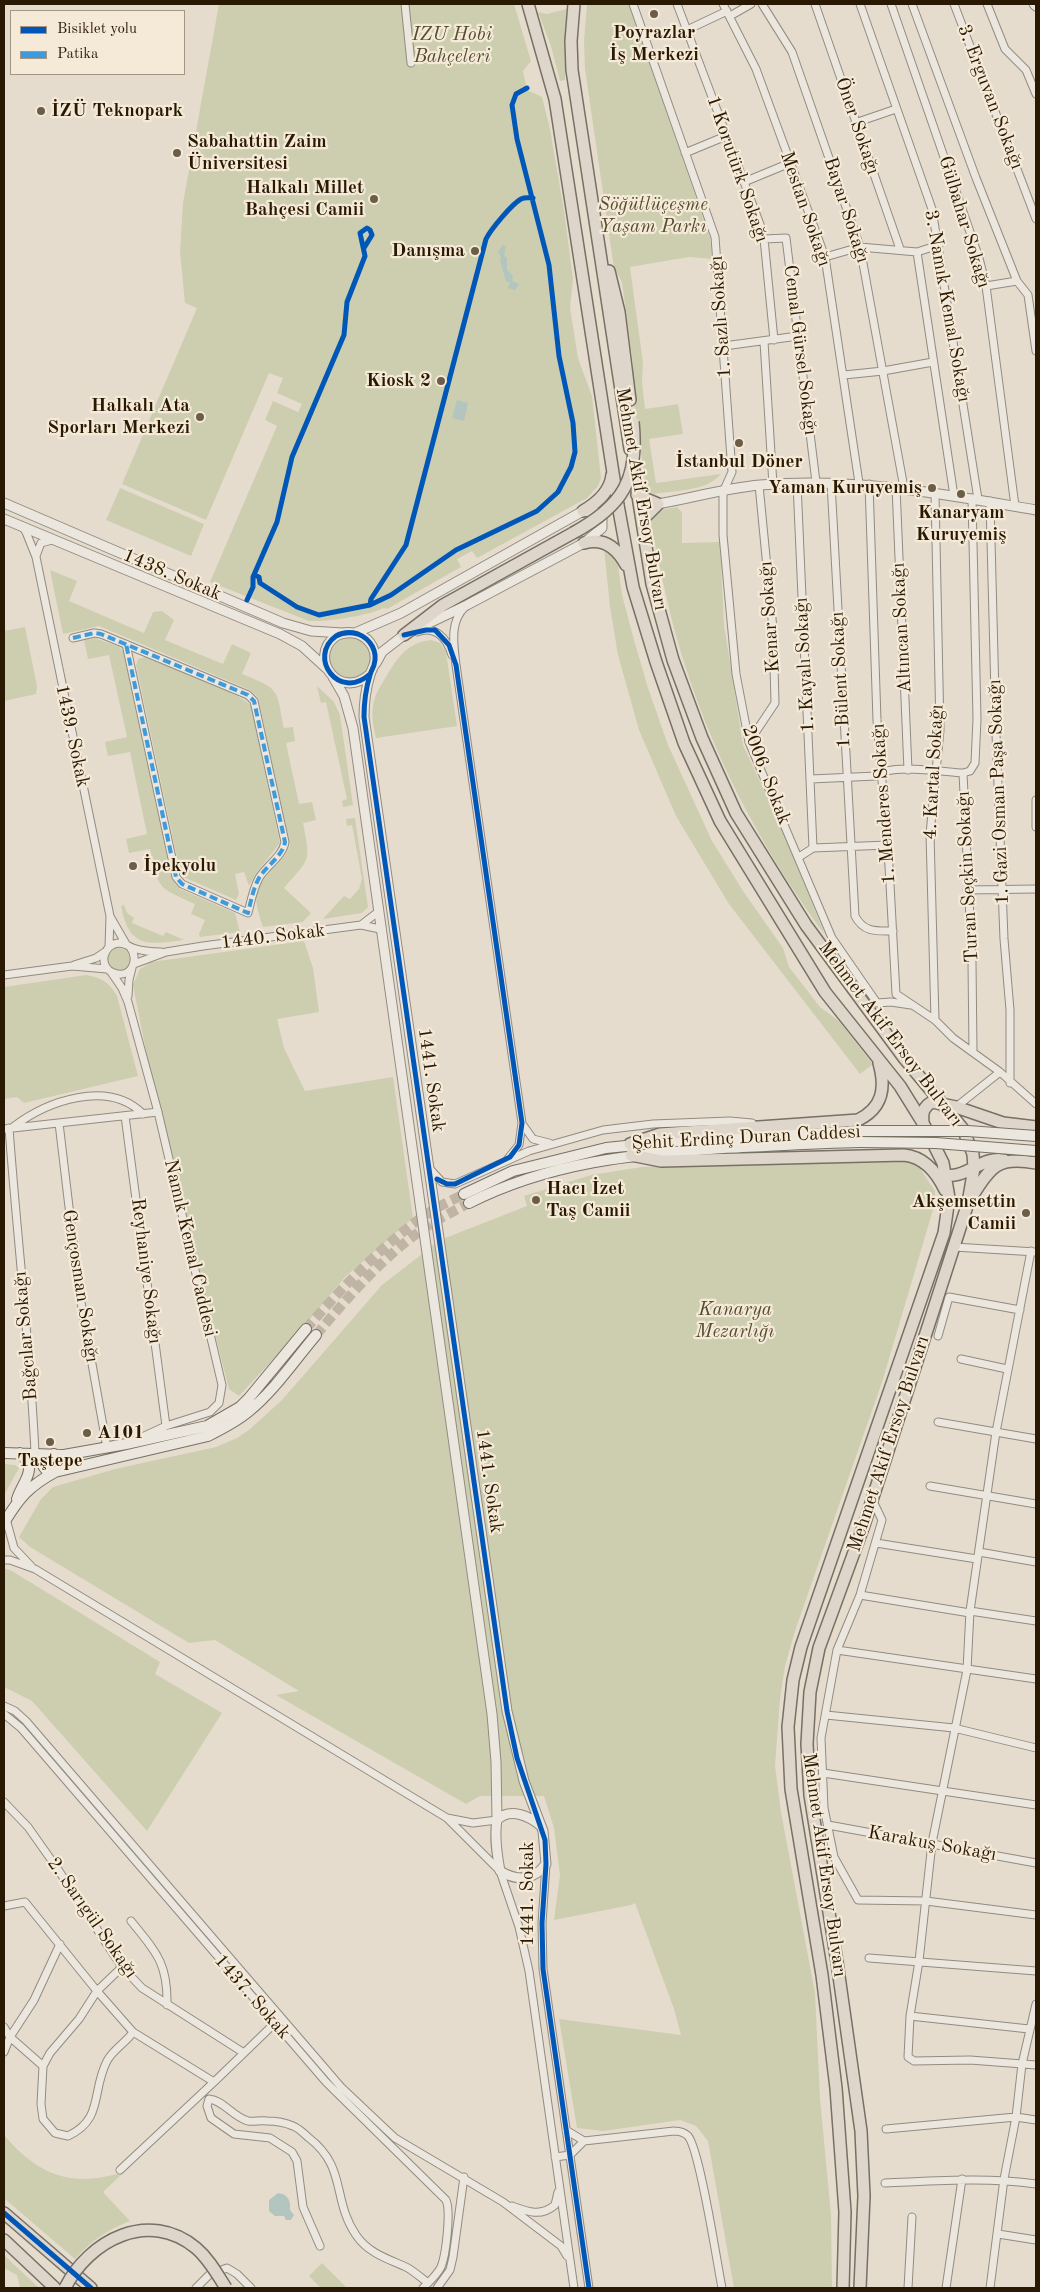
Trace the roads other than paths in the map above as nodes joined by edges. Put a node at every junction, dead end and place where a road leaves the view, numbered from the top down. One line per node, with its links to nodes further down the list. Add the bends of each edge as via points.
1 (405, 4): 16 (street)
2 (528, 4): 46 (main road, Mehmet Akif Ersoy Bulvarı, via 555,99)
3 (574, 4): 27 (main road, Mehmet Akif Ersoy Bulvarı, via 572,70)
4 (633, 4): 23 (street, 1. Sazlı Sokağı)
5 (677, 4): 15 (street, 1 Korutürk Sokağı)
6 (751, 4): 14 (street)
7 (765, 4): 30 (street, Bayar Sokağı, via 792,52)
8 (815, 4): 21 (street, Öner Sokağı)
9 (860, 4): 20 (street, 3. Namık Kemal Sokağı)
10 (891, 4): 35 (street, Gülbahar Sokağı)
11 (912, 4): 34 (street)
12 (954, 4): 26 (street, 3. Erguvan Sokağı)
13 (987, 4): 17 (street, via 1005,49)
14 (727, 10): 15 (street); 24 (street, Mestan Sokağı, via 756,69)
15 (687, 30): 22 (street, 1 Korutürk Sokağı)
16 (411, 63)
17 (1026, 70): 18 (street); 19 (street)
18 (1036, 79)
19 (1036, 94)
20 (896, 109): 21 (street); 29 (street, 3. Namık Kemal Sokağı, via 932,209)
21 (855, 123): 31 (street, Öner Sokağı)
22 (726, 136): 23 (street); 25 (street, 1 Korutürk Sokağı)
23 (685, 152): 41 (street, 1. Sazlı Sokağı, via 715,237)
24 (790, 163): 25 (street); 33 (street, Mestan Sokağı)
25 (744, 182): 28 (street, 1 Korutürk Sokağı)
26 (1036, 219)
27 (598, 236): 57 (main road, Mehmet Akif Ersoy Bulvarı); 76 (main road, bridge, via 617,299 633,422 635,458 624,491 602,516 443,605)
28 (764, 239): 38 (street, Cemal Gürsel Sokağı, via 786,238); 39 (street, 1 Korutürk Sokağı)
29 (939, 245): 32 (street); 59 (street, 3. Namık Kemal Sokağı)
30 (860, 246): 31 (street); 33 (street); 44 (street, Bayar Sokağı)
31 (900, 249): 32 (street)
32 (917, 252): 43 (street)
33 (825, 257): 45 (street, Mestan Sokağı)
34 (1017, 281): 35 (street); 36 (street)
35 (986, 286): 63 (street, Gülbahar Sokağı)
36 (1028, 295): 37 (street); 42 (street)
37 (1036, 295)
38 (798, 336): 39 (street); 47 (street, Cemal Gürsel Sokağı)
39 (774, 340): 40 (street)
40 (764, 342): 41 (street); 53 (street)
41 (724, 346): 55 (street, 1. Sazlı Sokağı, via 732,472)
42 (1036, 350)
43 (933, 362): 44 (street); 58 (street)
44 (883, 371): 45 (street); 54 (street, Bayar Sokağı)
45 (844, 375): 50 (street, Mestan Sokağı)
46 (612, 468): 65 (main road, via 607,490 601,499); 72 (main road, Mehmet Akif Ersoy Bulvarı)
47 (816, 482): 48 (street); 49 (street)
48 (797, 483): 53 (street); 88 (street, 1. Kayalı Sokağı)
49 (831, 483): 50 (street); 87 (street, 1. Bülent Sokağı)
50 (859, 483): 51 (street)
51 (869, 484): 54 (street); 84 (street, 1. Menderes Sokağı)
52 (759, 485): 53 (street); 55 (street); 82 (street, Kenar Sokağı, via 773,629 775,703)
53 (773, 485)
54 (900, 487): 56 (street); 83 (street, Altıncan Sokağı)
55 (723, 492): 62 (street); 82 (street, 2006. Sokak, via 723,535 736,674)
56 (935, 494): 58 (street); 85 (street, 4. Kartal Sokağı, via 940,730)
57 (637, 495): 62 (main road); 67 (main road, Mehmet Akif Ersoy Bulvarı)
58 (954, 496): 59 (street)
59 (975, 499): 60 (street); 86 (street, Turan Seçkin Sokağı, via 977,719 975,763 970,771)
60 (990, 501): 63 (street); 95 (street, 1. Gazi Osman Paşa Sokağı)
61 (4, 503): 74 (street, 1438. Sokak, via 283,623 311,631)
62 (658, 504): 67 (main road)
63 (1015, 506): 64 (street)
64 (1036, 510)
65 (583, 511): 70 (street, via 595,512 603,523 599,532); 75 (street, via 402,613)
66 (4, 519): 68 (street, 1438. Sokak)
67 (642, 520): 118 (main road, Mehmet Akif Ersoy Bulvarı, via 652,584 673,660 702,738 736,813 806,925 904,1058)
68 (22, 526): 69 (street, 1438. Sokak); 71 (street, 1439. Sokak)
69 (52, 540): 71 (street, via 41,543); 81 (street, 1438. Sokak, via 280,634 302,646)
70 (584, 543): 72 (main road, via 598,542 613,547); 73 (street)
71 (36, 557): 99 (street, 1439. Sokak)
72 (631, 574): 115 (main road, Mehmet Akif Ersoy Bulvarı, via 684,743 720,821 825,992)
73 (467, 605): 76 (street); 79 (street, via 458,615 454,627)
74 (343, 633): 75 (street); 81 (street, via 327,646 325,662)
75 (355, 633): 80 (street, via 370,642 374,649)
76 (404, 635): 79 (street, via 434,630 449,645); 80 (street, via 382,652)
77 (73, 638): 78 (street, via 98,633)
78 (126, 644): 78 (street, via 176,877 182,884 248,913 255,886 283,850 285,842 254,700)
79 (456, 665): 125 (street)
80 (372, 670): 81 (street, via 356,683 347,683); 100 (street, 1441. Sokak, via 364,717)
81 (330, 673): 98 (street, 1441. Sokak, via 344,696 353,728)
82 (749, 742): 94 (street, 2006. Sokak)
83 (908, 770): 84 (street); 85 (street)
84 (881, 771): 87 (street, via 876,776); 91 (street, 1. Menderes Sokağı)
85 (934, 771): 86 (street); 113 (street, 4. Kartal Sokağı, via 930,834)
86 (963, 773): 97 (street, Turan Seçkin Sokağı)
87 (846, 776): 88 (street); 92 (street, 1. Bülent Sokağı)
88 (811, 779): 93 (street, 1. Kayalı Sokağı)
89 (1036, 800): 90 (street)
90 (1036, 827)
91 (888, 845): 92 (street); 103 (street, 1. Menderes Sokağı)
92 (851, 846): 93 (street); 103 (street, 1. Bülent Sokağı, via 855,916 871,931)
93 (813, 848): 94 (street)
94 (799, 857): 112 (street, 2006. Sokak, via 832,938 877,1003)
95 (1003, 889): 96 (street); 97 (street); 117 (street, 1. Gazi Osman Paşa Sokağı, via 1010,1010)
96 (1036, 889)
97 (968, 890): 114 (street, Turan Seçkin Sokağı)
98 (378, 912): 101 (street); 102 (street, 1441. Sokak)
99 (110, 916): 104 (street); 105 (street)
100 (394, 920): 102 (street); 137 (street, 1441. Sokak)
101 (361, 925): 102 (street, 1440. Sokak); 106 (street, 1440. Sokak)
102 (379, 925): 190 (street, 1441. Sokak, via 492,1714)
103 (893, 931): 112 (street, 1. Menderes Sokağı, via 896,994)
104 (128, 946): 105 (street, via 116,943); 106 (street); 108 (street, via 135,956)
105 (107, 949): 107 (street, via 96,958); 109 (street, via 104,959)
106 (166, 952): 108 (street)
107 (72, 966): 109 (street); 110 (street)
108 (133, 966): 109 (street, via 121,974); 111 (street)
109 (109, 970): 111 (street)
110 (4, 975)
111 (128, 1002): 121 (street, Namık Kemal Caddesi)
112 (910, 1005): 113 (street, 1. Menderes Sokağı)
113 (935, 1020): 114 (street, 1. Menderes Sokağı)
114 (973, 1052): 116 (street, 1. Menderes Sokağı)
115 (877, 1056): 126 (main road, Mehmet Akif Ersoy Bulvarı); 127 (main road, via 883,1075 882,1095 866,1116 858,1120)
116 (1000, 1072): 117 (street, 1. Menderes Sokağı); 120 (street)
117 (1010, 1083): 119 (street, 1. Menderes Sokağı)
118 (942, 1103): 120 (main road); 126 (main road, via 932,1102 926,1106 922,1114); 138 (main road, Mehmet Akif Ersoy Bulvarı, via 963,1129 973,1154)
119 (1036, 1104)
120 (956, 1107): 128 (main road, via 1003,1122)
121 (158, 1112): 122 (street); 153 (street, Namık Kemal Caddesi, via 222,1385 219,1403 210,1412)
122 (143, 1114): 123 (street); 129 (street, via 120,1098 86,1097 58,1102)
123 (126, 1116): 124 (street); 153 (street, Reyhaniye Sokağı)
124 (59, 1123): 129 (street); 157 (street, Gençosman Sokağı, via 79,1291)
125 (522, 1123): 131 (street, via 533,1139); 135 (street, via 519,1145)
126 (923, 1123): 140 (main road, Mehmet Akif Ersoy Bulvarı)
127 (775, 1126): 131 (street, via 730,1122 644,1125 603,1130); 132 (main road, via 660,1134)
128 (1036, 1127)
129 (8, 1128): 160 (street, Bağcılar Sokağı, via 31,1364)
130 (1036, 1136): 132 (main road, Şehit Erdinç Duran Caddesi, bridge, via 862,1131)
131 (554, 1143): 135 (street)
132 (631, 1149): 133 (main road, Şehit Erdinç Duran Caddesi, bridge, via 860,1142 936,1143); 139 (main road, via 662,1160 904,1154 916,1158); 141 (main road, Şehit Erdinç Duran Caddesi, via 598,1150 513,1171)
133 (1036, 1151)
134 (1006, 1160): 136 (main road); 138 (main road, via 990,1160); 143 (main road, via 988,1172)
135 (506, 1161): 137 (street, via 456,1184 438,1180)
136 (1036, 1162)
137 (429, 1168): 192 (street, 1441. Sokak, via 506,1711 517,1758)
138 (974, 1168): 140 (main road); 143 (main road, Mehmet Akif Ersoy Bulvarı)
139 (935, 1172): 140 (main road); 142 (main road)
140 (947, 1176): 142 (main road, Mehmet Akif Ersoy Bulvarı)
141 (467, 1198)
142 (949, 1198): 256 (main road, Mehmet Akif Ersoy Bulvarı, via 944,1233 921,1303 801,1647 793,1680 788,1726 791,1789 822,1975 836,2088 846,2212)
143 (968, 1203): 144 (main road, Mehmet Akif Ersoy Bulvarı)
144 (954, 1247): 145 (street); 165 (main road, Mehmet Akif Ersoy Bulvarı)
145 (1033, 1252): 146 (street)
146 (1020, 1310): 149 (street, via 949,1297); 151 (street)
147 (306, 1329): 156 (main road, via 248,1398 233,1411 207,1426)
148 (316, 1335): 162 (main road, via 261,1399 230,1425 208,1436)
149 (938, 1336)
150 (961, 1359): 151 (street)
151 (1007, 1369): 154 (street)
152 (938, 1422): 154 (street)
153 (166, 1426): 156 (street)
154 (996, 1432): 155 (street); 164 (street)
155 (1036, 1439)
156 (126, 1444): 157 (main road)
157 (107, 1448): 161 (main road)
158 (4, 1453): 159 (main road)
159 (20, 1453): 160 (main road); 166 (main road, via 29,1462 30,1469)
160 (35, 1453): 161 (main road)
161 (55, 1454): 162 (main road, via 46,1456 43,1466 47,1471)
162 (55, 1472): 166 (main road)
163 (930, 1486): 164 (street)
164 (988, 1496): 167 (street); 170 (street)
165 (872, 1499): 169 (street, via 882,1520); 257 (main road, Mehmet Akif Ersoy Bulvarı, via 819,1648 810,1692 807,1744 810,1794 861,2131 864,2196)
166 (17, 1500): 168 (main road)
167 (1036, 1504)
168 (5, 1521): 173 (street, via 14,1548)
169 (876, 1543): 170 (street); 174 (street)
170 (978, 1556): 172 (street); 175 (street)
171 (4, 1560): 173 (street)
172 (1036, 1562)
173 (35, 1569): 189 (street)
174 (860, 1595): 175 (street); 177 (street)
175 (970, 1612): 176 (street); 178 (street)
176 (1036, 1621)
177 (837, 1650): 178 (street); 182 (street)
178 (967, 1670): 179 (street); 183 (street)
179 (1036, 1679)
180 (4, 1706): 225 (street, via 26,1721 341,2087)
181 (4, 1714): 210 (street, 1437. Sokak, via 21,1728)
182 (826, 1715): 183 (street); 185 (street, via 821,1738)
183 (954, 1728): 184 (street); 186 (street)
184 (1036, 1748)
185 (823, 1773): 186 (street); 191 (street)
186 (942, 1791): 188 (street); 193 (street)
187 (4, 1802): 204 (street, 2. Sarıgül Sokağı, via 28,1827)
188 (1036, 1805)
189 (447, 1818): 190 (street, via 467,1823); 196 (street)
190 (497, 1820): 192 (street, via 508,1814 520,1814); 196 (street, 1441. Sokak)
191 (828, 1825): 193 (street, Karakuş Sokağı); 197 (street, via 834,1857 858,1900)
192 (541, 1826): 195 (street, 1441. Sokak)
193 (932, 1842): 194 (street, Karakuş Sokağı); 197 (street)
194 (1036, 1863)
195 (546, 1864): 196 (street, via 538,1874 525,1879 512,1878); 224 (street, 1441. Sokak, via 543,1969)
196 (500, 1871): 229 (street, 1441. Sokak, via 519,1927 529,1971)
197 (926, 1901): 199 (street); 203 (street)
198 (4, 1906): 201 (street, via 25,1902)
199 (1036, 1915)
200 (131, 1921): 207 (street, via 161,1960 167,1983)
201 (60, 1944): 206 (street); 214 (street, via 34,2000)
202 (869, 1958): 203 (street)
203 (919, 1961): 205 (street); 209 (street)
204 (122, 1967): 206 (street); 207 (street, 2. Sarıgül Sokağı, via 142,1988)
205 (1036, 1972)
206 (97, 1991): 213 (street); 219 (street)
207 (167, 2004): 216 (street, 2. Sarıgül Sokağı)
208 (1036, 2004): 212 (street)
209 (910, 2016): 212 (street); 217 (street, via 908,2057 914,2060)
210 (275, 2023): 216 (street); 227 (street, 1437. Sokak, via 326,2082)
211 (4, 2028): 214 (street)
212 (1030, 2029): 217 (street)
213 (133, 2032): 219 (street, via 108,2058 98,2083 91,2118 82,2130 68,2136 55,2133 43,2119); 220 (street)
214 (10, 2037): 215 (street); 219 (street)
215 (4, 2052)
216 (244, 2053): 220 (street)
217 (1022, 2064): 218 (street); 221 (street)
218 (1036, 2065)
219 (43, 2066)
220 (214, 2082): 230 (street)
221 (1016, 2117): 222 (street); 223 (street); 233 (street)
222 (1036, 2120)
223 (886, 2129)
224 (566, 2130): 226 (street); 228 (street, 1441. Sokak)
225 (398, 2139): 227 (street); 231 (street)
226 (584, 2141): 228 (street); 255 (street, via 674,2131 688,2136 696,2159)
227 (392, 2147): 245 (street, 1437. Sokak, via 448,2205 442,2266)
228 (570, 2155): 229 (street); 254 (street, 1441. Sokak)
229 (555, 2157): 235 (street, 1441. Sokak)
230 (120, 2170)
231 (464, 2177): 237 (street); 252 (street, via 451,2263)
232 (962, 2179): 233 (street); 234 (street); 259 (street)
233 (1004, 2179): 236 (street); 240 (street)
234 (885, 2183)
235 (559, 2184): 237 (street, via 555,2205 540,2213); 244 (street, 1441. Sokak)
236 (1036, 2184)
237 (503, 2202): 244 (street, via 561,2246)
238 (4, 2212): 248 (main road)
239 (912, 2217): 258 (street)
240 (998, 2234): 242 (street); 260 (street)
241 (4, 2240): 246 (main road)
242 (1036, 2240)
243 (320, 2246): 245 (street, via 303,2207 297,2161 292,2152 270,2138 234,2134 211,2118 207,2106 209,2099 216,2099 244,2120 266,2120 294,2126 318,2144 328,2156 339,2184 344,2214 356,2236 370,2250 408,2268)
244 (570, 2261): 253 (street, 1441. Sokak)
245 (426, 2286)
246 (55, 2288)
247 (65, 2288): 250 (main road, bridge, via 84,2259 100,2245 116,2237 148,2230 184,2239 207,2259)
248 (90, 2288)
249 (196, 2288): 251 (street, via 209,2275 228,2268)
250 (226, 2288)
251 (251, 2288)
252 (437, 2288)
253 (574, 2288)
254 (590, 2288)
255 (722, 2288)
256 (843, 2288)
257 (860, 2288)
258 (908, 2288)
259 (946, 2288)
260 (990, 2288)

